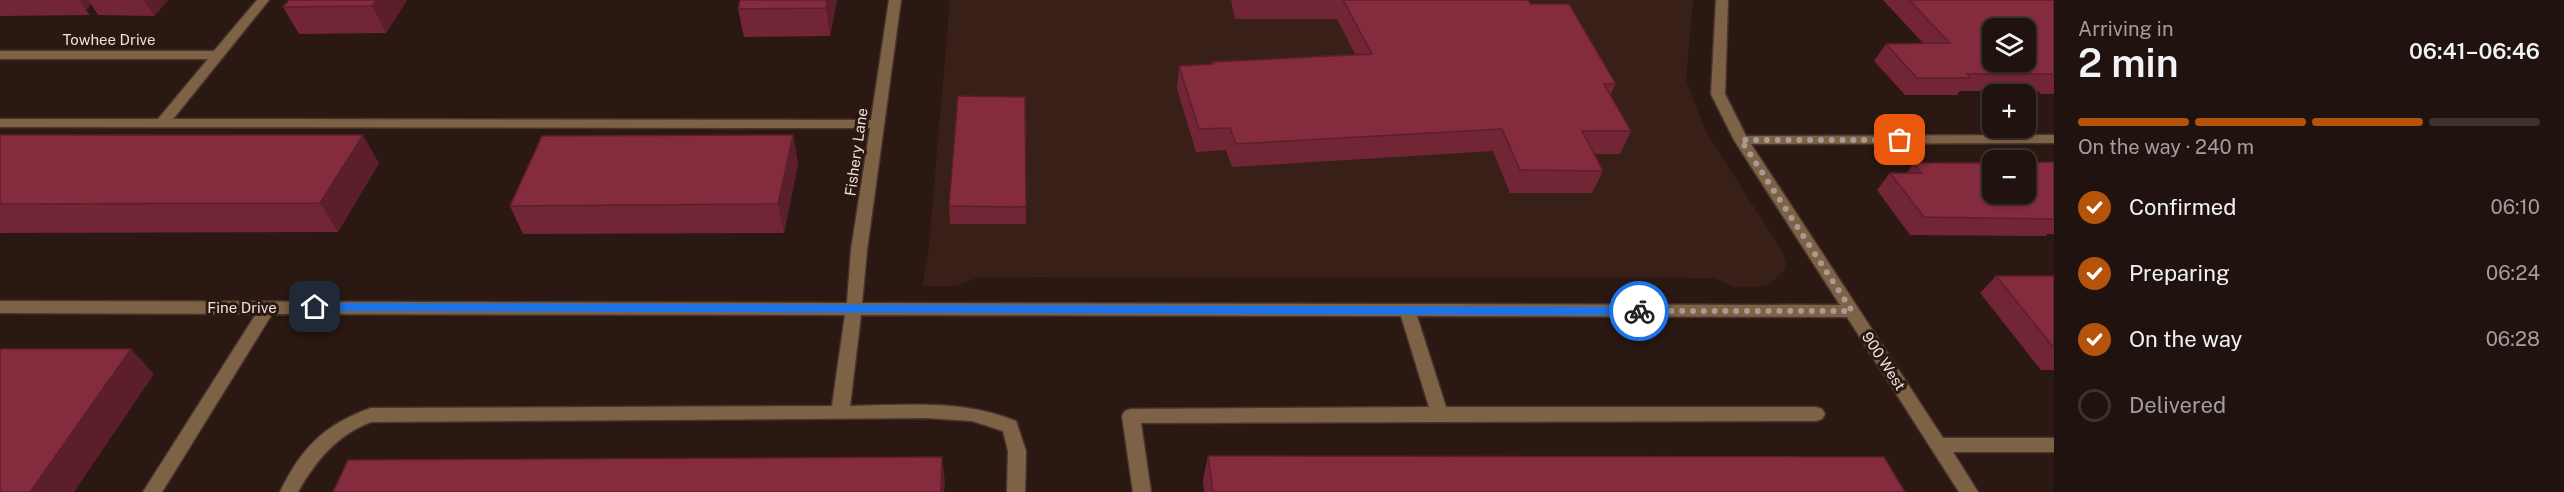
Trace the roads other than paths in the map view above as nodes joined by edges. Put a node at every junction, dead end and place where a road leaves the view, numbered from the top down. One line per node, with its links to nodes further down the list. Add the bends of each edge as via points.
1 (262, 0): 5 (street)
2 (895, 0): 8 (street, Fishery Lane)
3 (1722, 0): 10 (street, 900 West, via 1718,94)
4 (0, 55): 5 (street, Towhee Drive)
5 (217, 55): 7 (street)
6 (0, 123): 7 (street)
7 (162, 123): 8 (street)
8 (877, 124): 13 (street, Fishery Lane)
9 (2054, 139): 10 (street)
10 (1741, 140): 15 (street, 900 West)
11 (0, 307): 12 (street, Fine Drive)
12 (268, 307): 13 (street, Fine Drive); 21 (street)
13 (855, 309): 14 (street, Fine Drive); 16 (street, Fishery Lane)
14 (1407, 311): 15 (street, Fine Drive); 17 (street)
15 (1852, 311): 19 (street, 900 West)
16 (840, 413): 22 (street, via 371,415 351,421 327,438 306,459); 23 (street, via 958,412 992,416 1010,426 1017,451)
17 (1440, 414): 18 (street); 24 (street, via 1131,416)
18 (1816, 414)
19 (1938, 445): 20 (street); 25 (street, 900 West)
20 (2054, 445)
21 (152, 492)
22 (289, 492)
23 (1016, 492)
24 (1142, 492)
25 (1969, 492)

